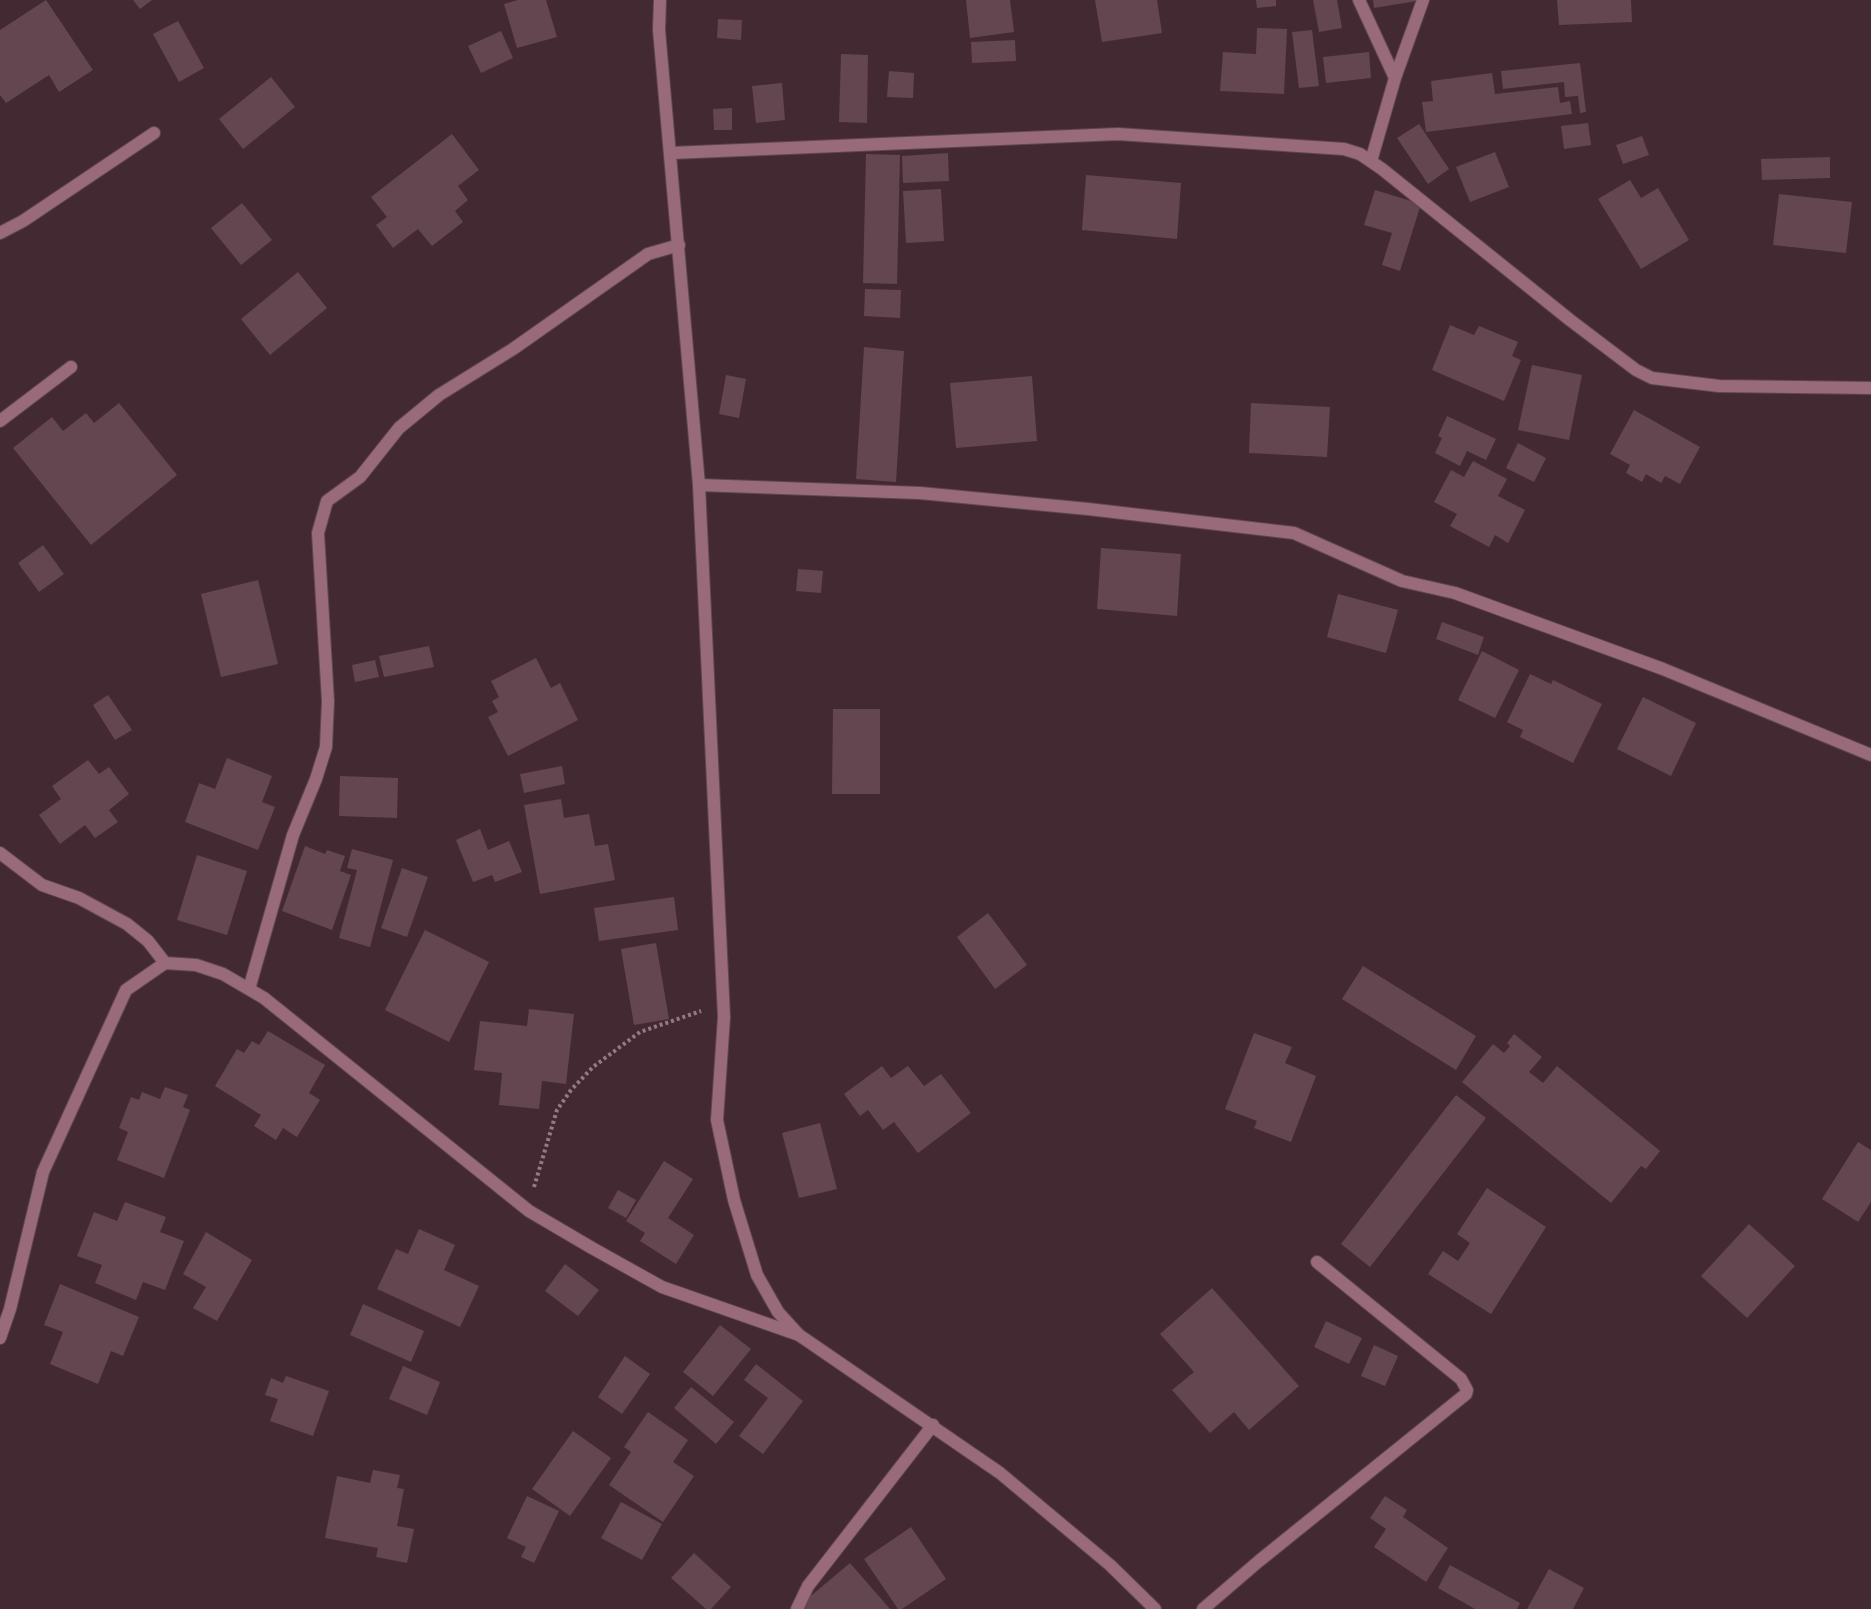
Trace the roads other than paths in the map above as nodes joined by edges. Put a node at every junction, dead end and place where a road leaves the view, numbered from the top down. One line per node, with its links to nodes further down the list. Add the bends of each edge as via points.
1 (660, 0): 6 (street, via 659,30)
2 (1359, 0): 4 (street)
3 (1423, 0): 4 (street)
4 (1395, 78): 7 (street)
5 (154, 133): 8 (street)
6 (671, 153): 7 (street, via 1118,134 1344,149); 9 (street)
7 (1371, 161): 11 (street, via 1570,320 1652,378 1719,386)
8 (0, 233)
9 (680, 244): 13 (street); 17 (street, via 648,254 513,349 439,395 399,428 360,477 327,501 318,533 328,701 326,747 293,835)
10 (71, 367): 12 (street)
11 (1871, 388)
12 (0, 420)
13 (699, 485): 14 (street, via 920,493 1294,533 1402,580 1455,593 1663,669); 19 (street, via 723,1003 717,1120 734,1200 757,1275 778,1312)
14 (1871, 755)
15 (0, 853): 16 (street, via 42,885 79,898 127,924 148,941)
16 (165, 963): 17 (street, via 196,965); 20 (street, via 126,990 47,1162)
17 (249, 989): 19 (street, via 373,1083 529,1211 662,1287)
18 (1317, 1262): 24 (street, via 1461,1379 1467,1394)
19 (799, 1335): 21 (street)
20 (0, 1338)
21 (933, 1425): 22 (street, via 808,1586); 23 (street, via 1010,1481 1110,1565)
22 (797, 1609)
23 (1155, 1609)
24 (1203, 1609)

